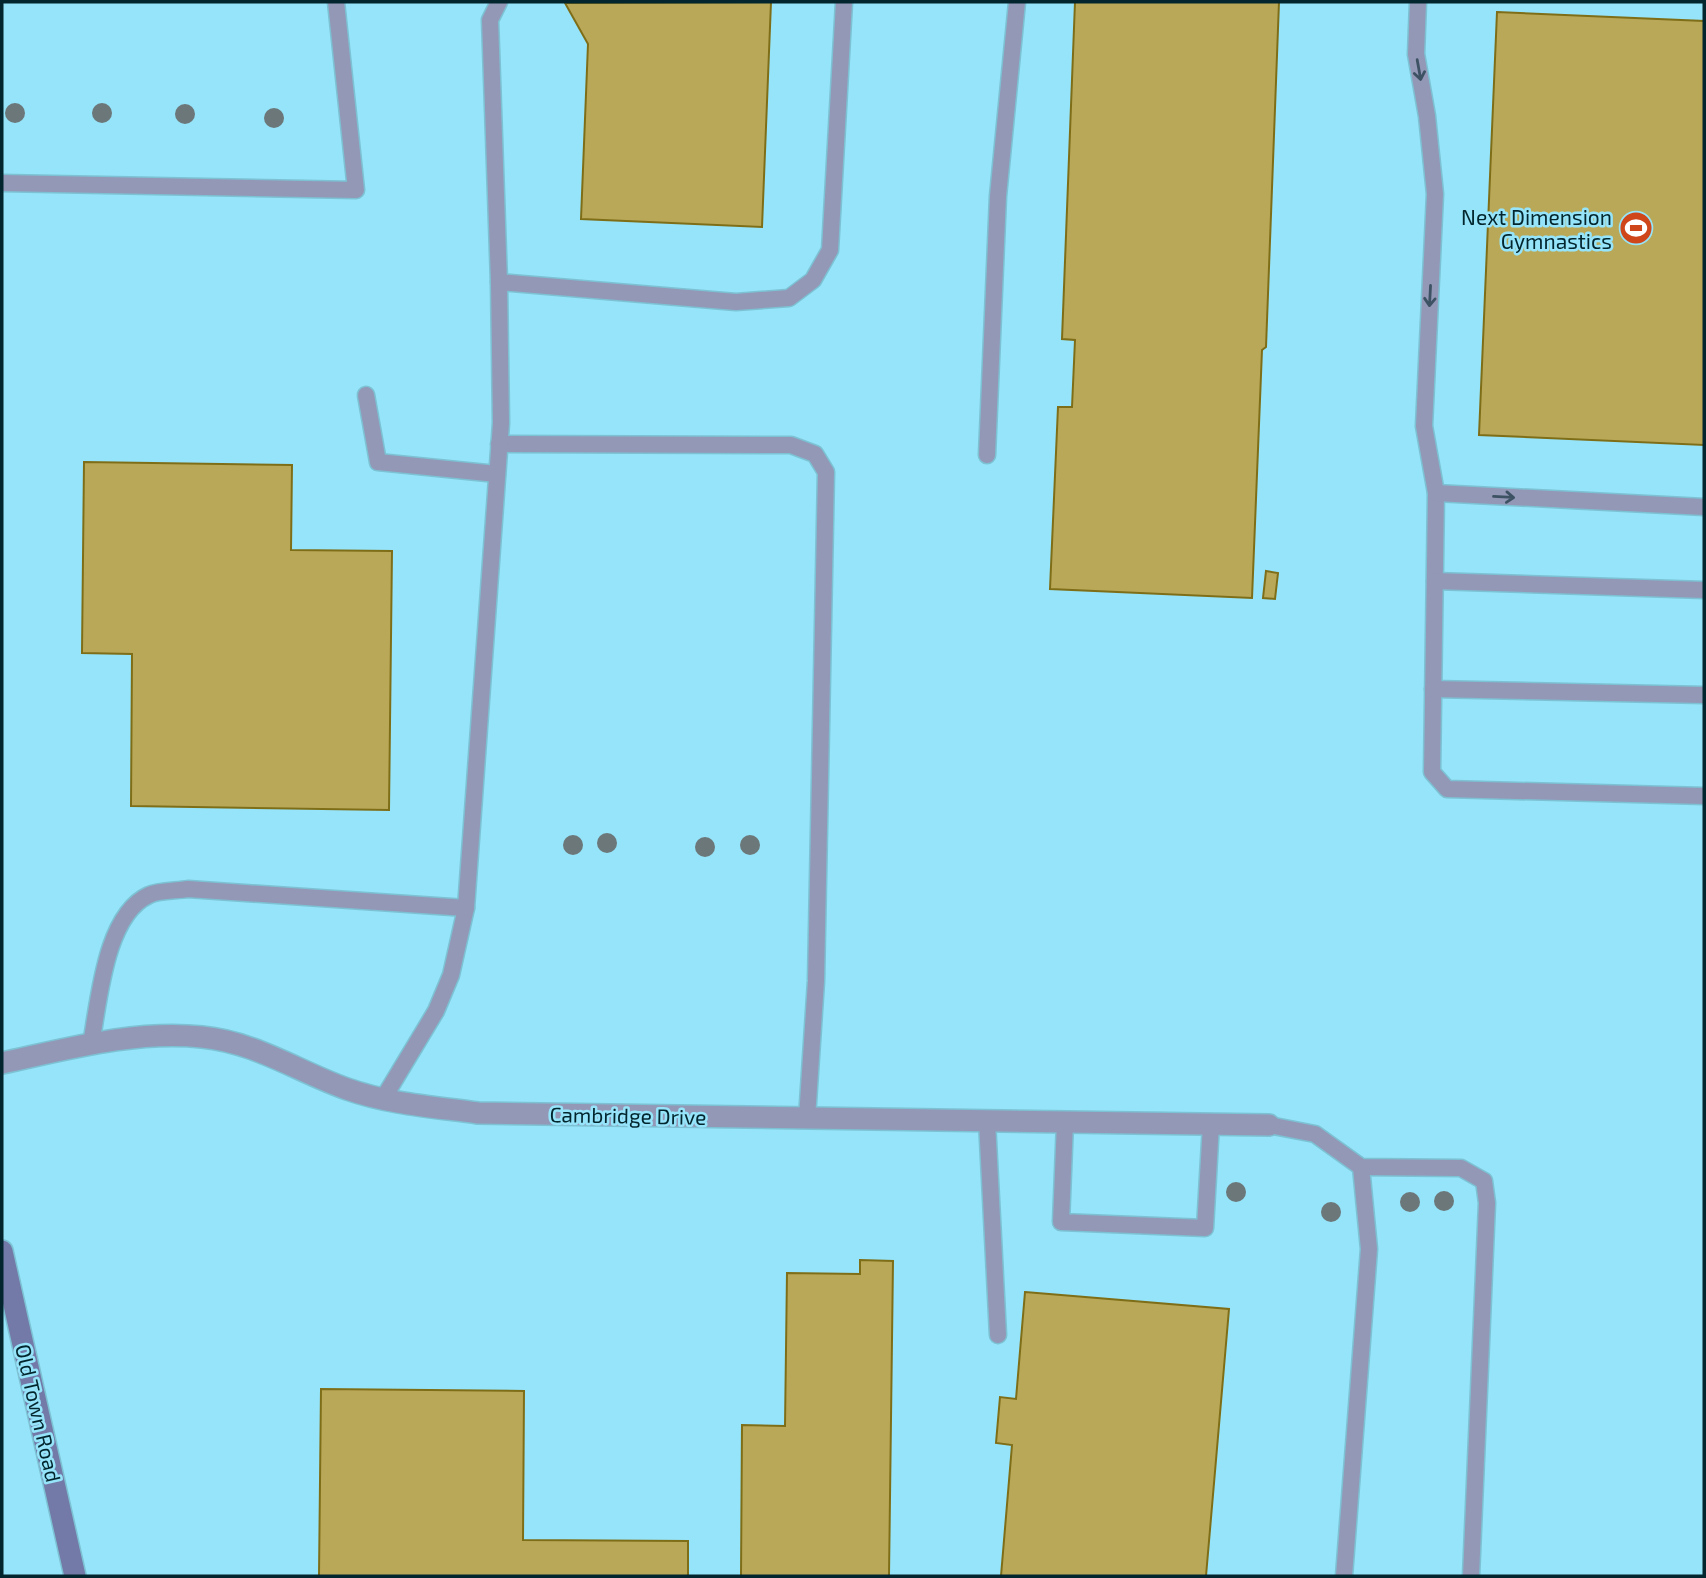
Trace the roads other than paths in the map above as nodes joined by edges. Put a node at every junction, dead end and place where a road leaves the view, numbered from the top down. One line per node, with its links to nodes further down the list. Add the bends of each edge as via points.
1 (336, 2): 6 (lane, via 356,190)
2 (499, 2): 7 (lane, via 490,20)
3 (844, 2): 7 (lane, via 830,250 813,280 789,298 736,302)
4 (1017, 2): 10 (lane, via 998,197)
5 (1418, 2): 12 (lane, one-way to 12, via 1416,54 1435,194 1424,426)
6 (2, 183)
7 (499, 282): 9 (lane)
8 (366, 395): 11 (lane, via 379,462)
9 (499, 444): 11 (lane); 23 (lane, via 791,445 815,454 826,472 816,981)
10 (987, 455)
11 (497, 474): 19 (lane)
12 (1436, 494): 13 (lane, one-way to 13); 14 (lane)
13 (1704, 507)
14 (1435, 581): 15 (lane); 16 (lane)
15 (1704, 590)
16 (1433, 689): 17 (lane); 18 (lane, via 1432,772 1447,789)
17 (1704, 695)
18 (1704, 796)
19 (466, 908): 20 (lane, via 188,889 150,894 125,914 108,956); 22 (lane, via 451,975 436,1012)
20 (91, 1044): 21 (street, Cambridge Drive); 22 (street, Cambridge Drive, via 203,1037 248,1046 346,1089)
21 (2, 1063)
22 (383, 1099): 23 (street, Cambridge Drive, via 478,1113)
23 (807, 1118): 24 (street, Cambridge Drive)
24 (987, 1121): 25 (street, Cambridge Drive); 30 (lane)
25 (1065, 1122): 26 (street, Cambridge Drive); 26 (lane, via 1062,1222 1205,1228)
26 (1211, 1124): 27 (street, Cambridge Drive)
27 (1269, 1125): 28 (lane, via 1315,1133)
28 (1362, 1167): 32 (lane, via 1369,1249); 33 (lane, via 1461,1168 1484,1181 1487,1203)
29 (2, 1251): 31 (main road, Old Town Road)
30 (998, 1335)
31 (75, 1576)
32 (1345, 1576)
33 (1471, 1576)

